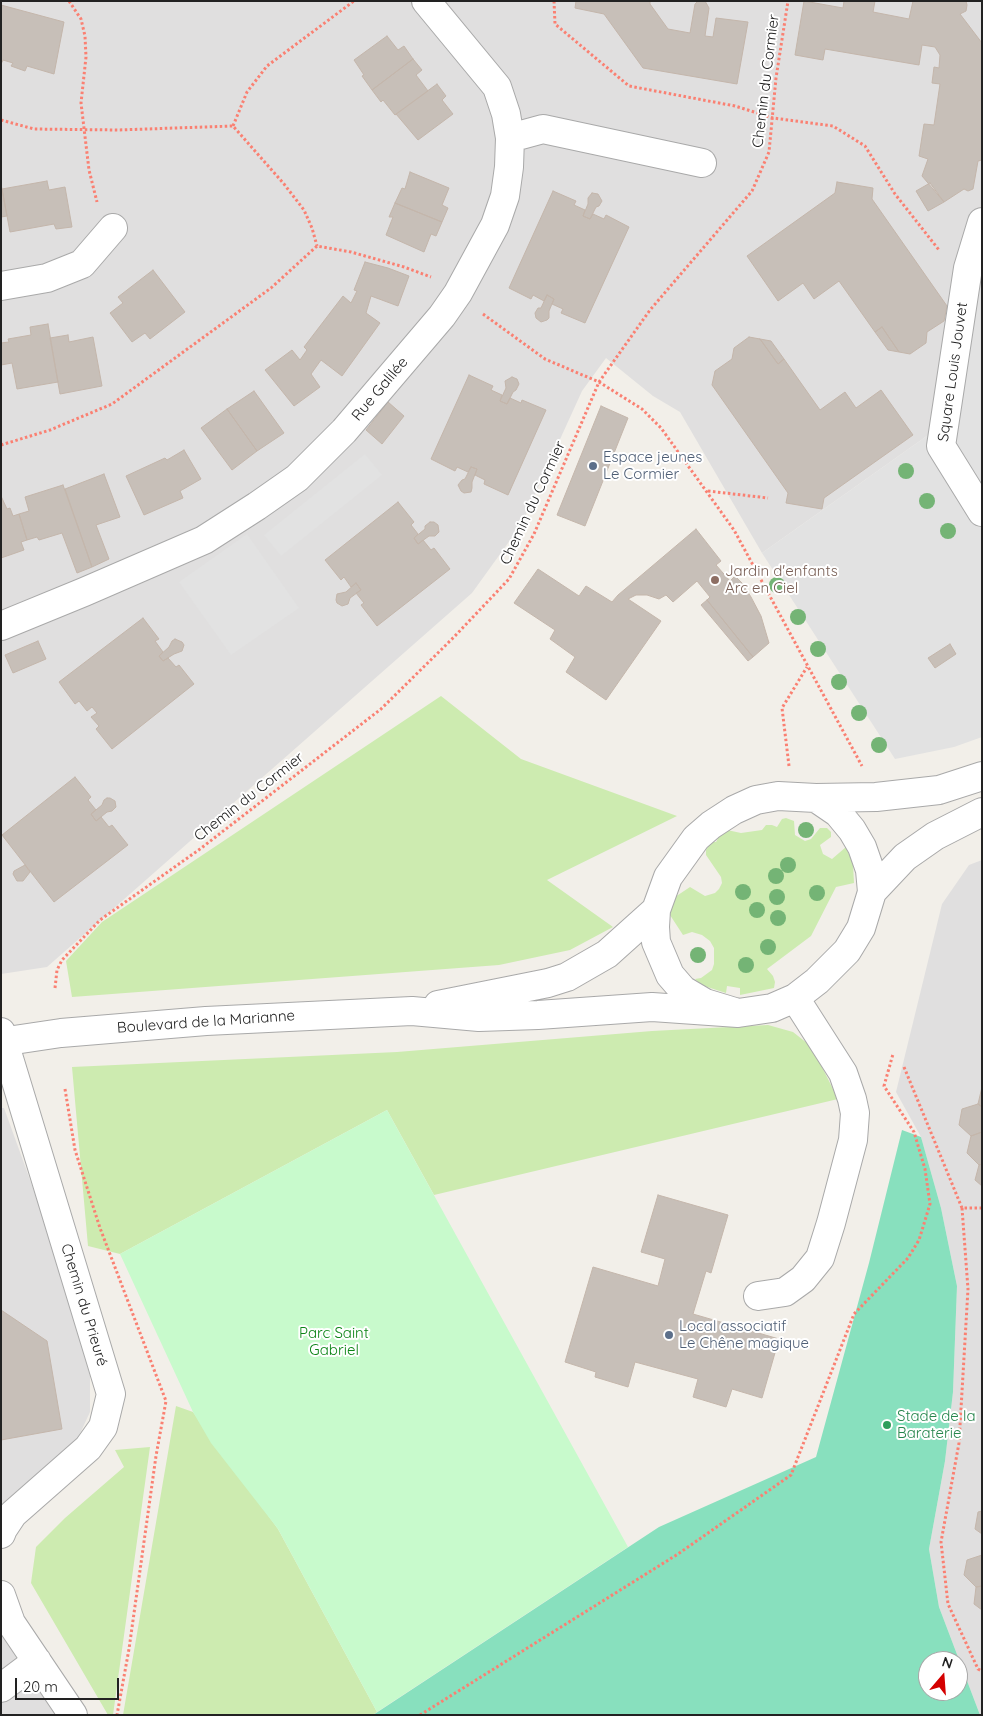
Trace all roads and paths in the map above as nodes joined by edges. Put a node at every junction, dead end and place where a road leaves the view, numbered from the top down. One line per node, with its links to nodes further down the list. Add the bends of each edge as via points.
1 (69, 1): 9 (path, via 82,19 85,36 81,103)
2 (354, 1): 8 (path, via 267,66 247,92)
3 (426, 1): 10 (street, Rue Galilée, via 497,87)
4 (554, 1): 6 (path, via 554,24 629,86 735,106)
5 (788, 1): 6 (path, Chemin du Cormier)
6 (773, 118): 15 (path, via 833,126 865,146 895,194 940,252); 19 (path, Chemin du Cormier, via 769,152 752,191 650,310)
7 (1, 120): 9 (path, via 34,128)
8 (233, 126): 9 (path); 14 (path, via 304,210)
9 (84, 129): 13 (path, via 96,200)
10 (510, 138): 11 (street, via 543,129); 24 (street, Rue Galilée, via 505,196 496,225 458,293 344,431 298,478 204,540)
11 (702, 162)
12 (982, 222): 15 (street, Square Louis Jouvet)
13 (113, 228): 17 (street, via 82,264 47,278)
14 (317, 246): 16 (path, via 351,252); 20 (path, via 270,288 112,404 50,430)
15 (971, 256): 23 (street, Square Louis Jouvet, via 941,446)
16 (436, 278)
17 (1, 286)
18 (481, 312): 19 (path, via 546,359)
19 (599, 382): 21 (path, via 642,409 661,428); 32 (path, Chemin du Cormier, via 534,534 509,579 381,708 200,850 100,920 62,960)
20 (1, 445)
21 (707, 491): 22 (path); 25 (path, via 734,530)
22 (768, 498)
23 (982, 512)
24 (1, 626)
25 (808, 667): 26 (path); 28 (path, via 782,708)
26 (865, 772)
27 (982, 776): 28 (street, Boulevard de la Marianne, via 939,790 876,797)
28 (805, 797): 30 (street, Boulevard de la Marianne, via 838,813 852,830 870,870); 31 (street, Boulevard de la Marianne, via 778,796 756,800 711,825 696,838 672,870)
29 (982, 812): 30 (street, Boulevard de la Marianne, via 935,836 905,857)
30 (872, 892): 33 (street, Boulevard de la Marianne, via 861,928 847,951)
31 (656, 910): 34 (street, Boulevard de la Marianne, via 607,954 567,977 530,988); 35 (street, Boulevard de la Marianne, via 656,942 670,975 683,990 705,1003)
32 (55, 988)
33 (795, 998): 35 (street, Boulevard de la Marianne, via 772,1008); 41 (street, via 843,1072 855,1113 853,1140 820,1258 803,1280 785,1292)
34 (412, 1011): 35 (street, Boulevard de la Marianne, via 479,1017 652,1007); 36 (street, Boulevard de la Marianne, via 206,1021)
35 (738, 1013)
36 (2, 1038): 42 (street, Chemin du Prieuré, via 111,1394 103,1427 88,1448 13,1514)
37 (893, 1054): 48 (path, via 884,1086 914,1132 925,1169 930,1204 919,1240 908,1258 854,1314 791,1475 678,1554)
38 (904, 1067): 39 (path)
39 (962, 1208): 40 (path); 45 (path, via 968,1289 959,1443 941,1542 948,1604 978,1669)
40 (982, 1208)
41 (758, 1296)
42 (1, 1534)
43 (1, 1595): 44 (street, via 11,1623)
44 (37, 1661): 46 (street); 47 (street)
45 (982, 1671)
46 (1, 1688)
47 (73, 1715)
48 (420, 1715)

